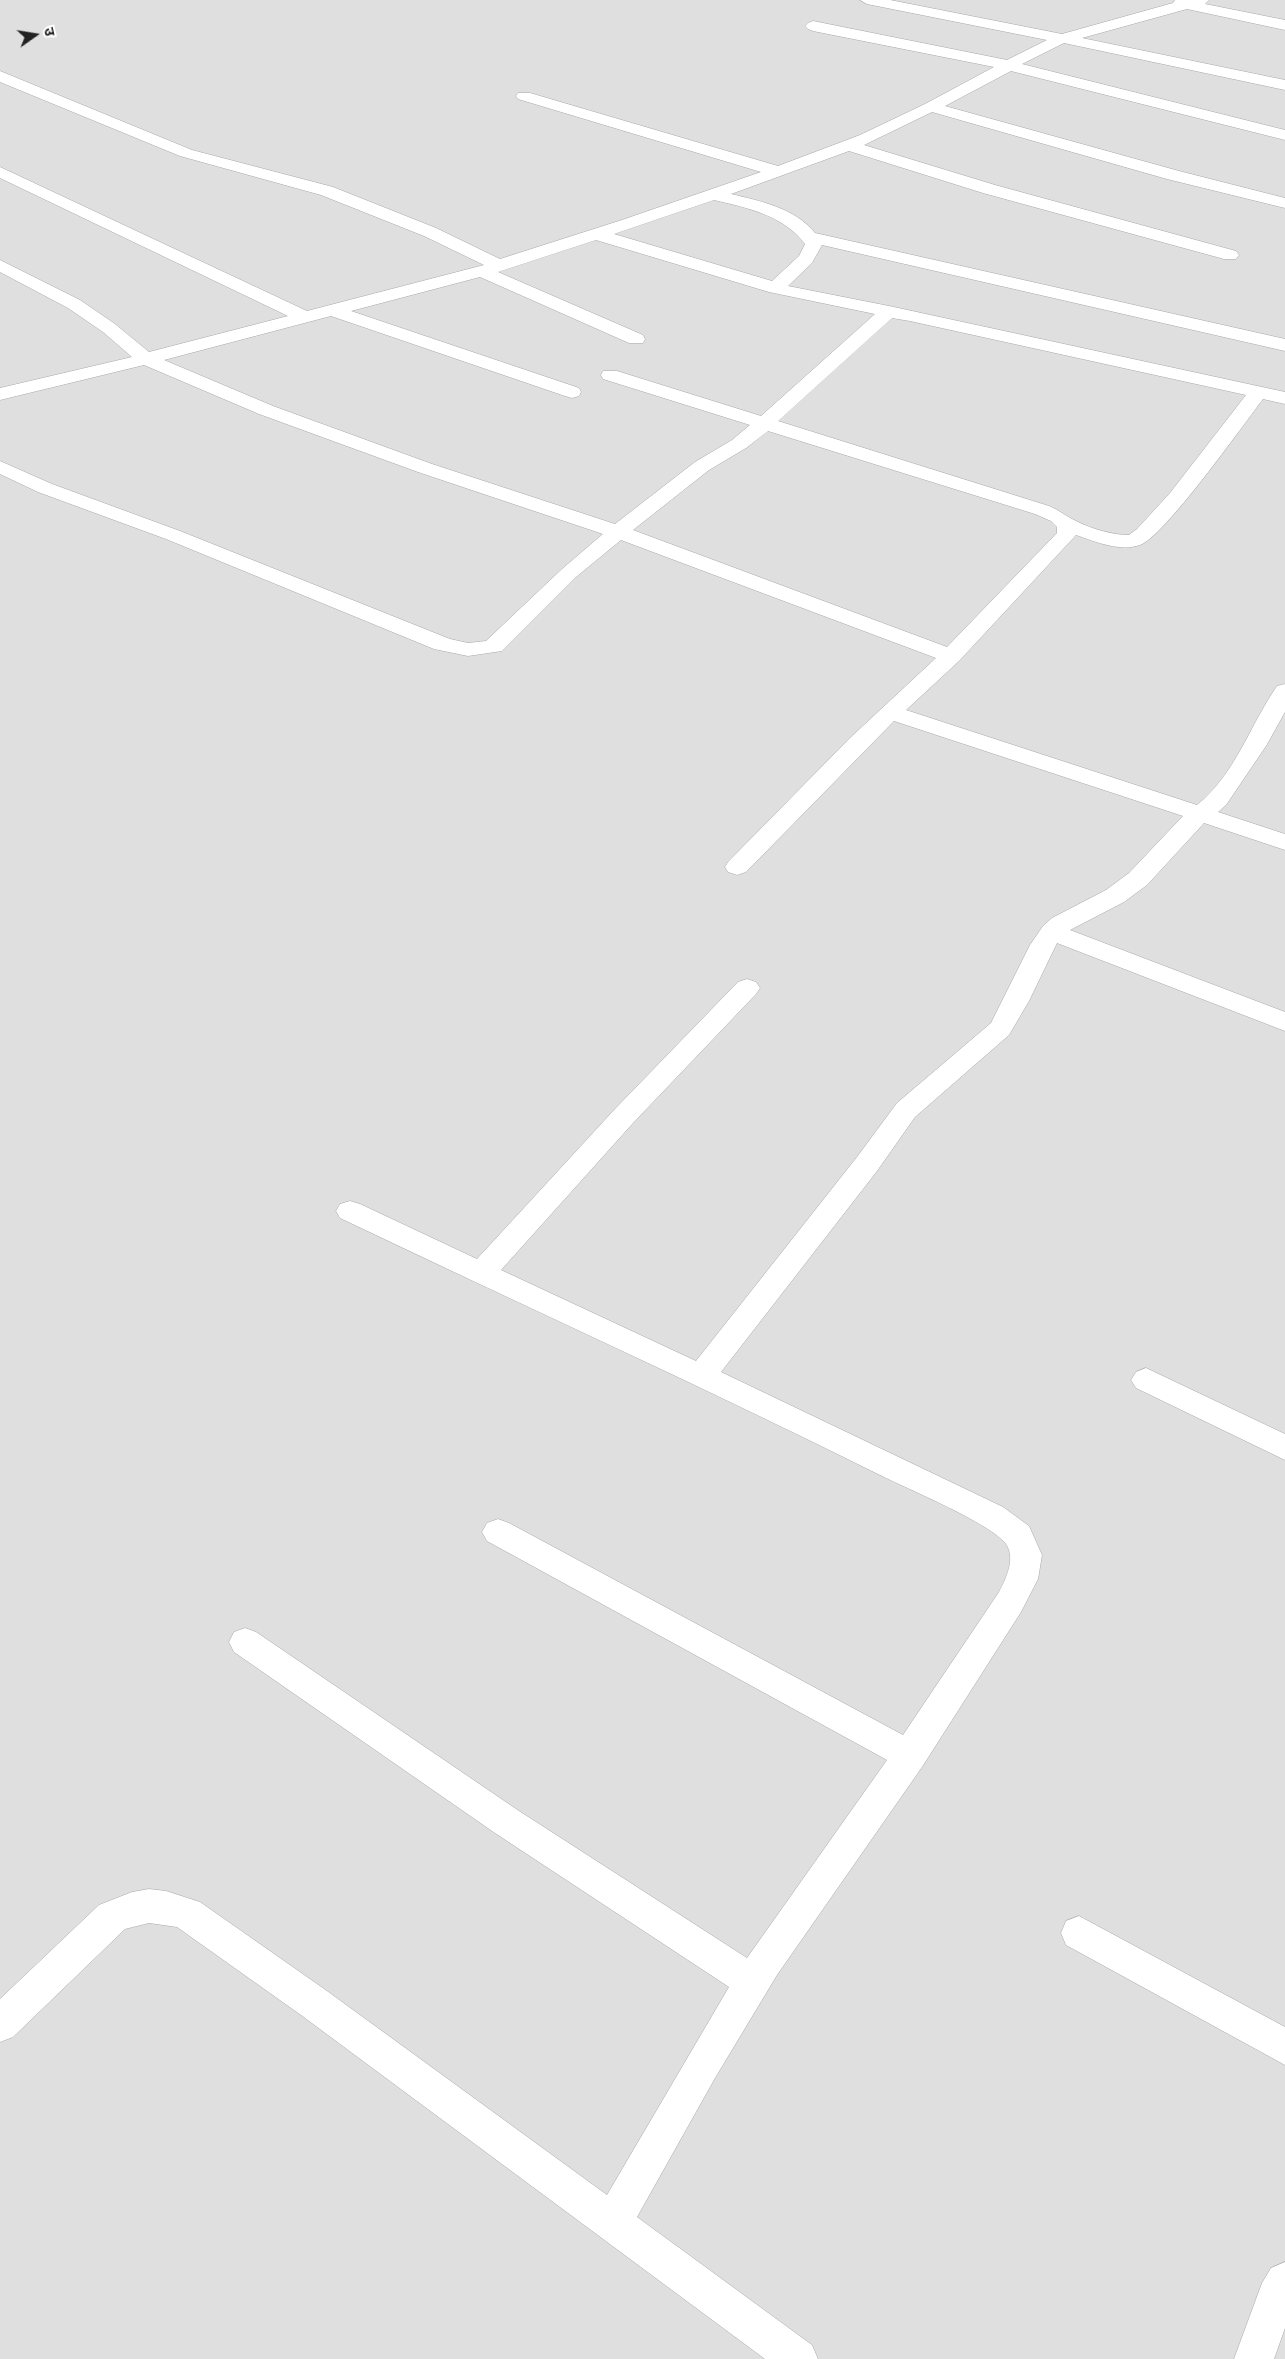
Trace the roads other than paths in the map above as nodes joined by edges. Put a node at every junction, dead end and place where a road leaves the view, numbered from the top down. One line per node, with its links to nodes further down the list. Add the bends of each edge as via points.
1 (867, 0): 6 (street)
2 (1169, 0): 3 (street)
3 (1195, 2): 4 (street); 6 (street)
4 (1285, 25)
5 (813, 26): 7 (street)
6 (1063, 38): 7 (street); 9 (street)
7 (1007, 66): 11 (street); 12 (street)
8 (0, 76): 22 (street, via 186,153 327,192 430,232)
9 (1285, 85)
10 (524, 96): 14 (street)
11 (931, 107): 13 (street); 17 (street, via 1173,176)
12 (1285, 135)
13 (848, 145): 14 (street); 20 (street, via 989,189)
14 (777, 171): 16 (street)
15 (0, 172): 26 (street)
16 (712, 194): 18 (street); 19 (street, via 771,210 788,219)
17 (1285, 203)
18 (596, 234): 22 (street); 23 (street)
19 (809, 237): 23 (street, via 814,244 809,255); 28 (street)
20 (1230, 255)
21 (0, 265): 29 (street, via 74,304)
22 (490, 268): 24 (street); 27 (street)
23 (775, 288): 25 (street)
24 (330, 310): 26 (street); 31 (street)
25 (889, 311): 32 (street); 35 (street)
26 (304, 317): 29 (street)
27 (636, 339)
28 (1285, 345)
29 (146, 359): 33 (street); 38 (street, via 298,422)
30 (610, 375): 35 (street)
31 (572, 392)
32 (1258, 393): 34 (street); 37 (street, via 1171,503 1137,540 1119,540)
33 (0, 394)
34 (1285, 398)
35 (765, 423): 37 (street, via 1042,510); 38 (street, via 739,444 702,466)
36 (0, 467): 38 (street, via 45,488 173,535 442,644 470,650 494,646)
37 (1067, 525): 39 (street, via 1067,534)
38 (618, 532): 39 (street)
39 (951, 656): 41 (street)
40 (1285, 692): 42 (street, via 1230,785 1218,800)
41 (892, 713): 42 (street); 44 (street, via 858,743)
42 (1198, 814): 43 (street); 45 (street, via 1138,879)
43 (1285, 842)
44 (737, 867)
45 (1052, 932): 47 (street); 50 (street, via 1042,945 1000,1029 906,1110)
46 (747, 988): 49 (street, via 624,1116)
47 (1285, 1022)
48 (350, 1211): 49 (street)
49 (481, 1273): 50 (street)
50 (701, 1376): 55 (street, via 992,1516 1018,1535 1026,1555 1022,1579)
51 (1146, 1380): 52 (street)
52 (1285, 1448)
53 (498, 1532): 55 (street)
54 (245, 1642): 57 (street, via 507,1822)
55 (910, 1756): 57 (street)
56 (1079, 1933): 59 (street)
57 (752, 1982): 60 (street)
58 (0, 2024): 60 (street, via 112,1916 135,1906 165,1906 187,1914 314,2003)
59 (1285, 2047)
60 (612, 2223): 62 (street)
61 (1285, 2282): 63 (street, via 1276,2297)
62 (798, 2359)
63 (1254, 2359)

